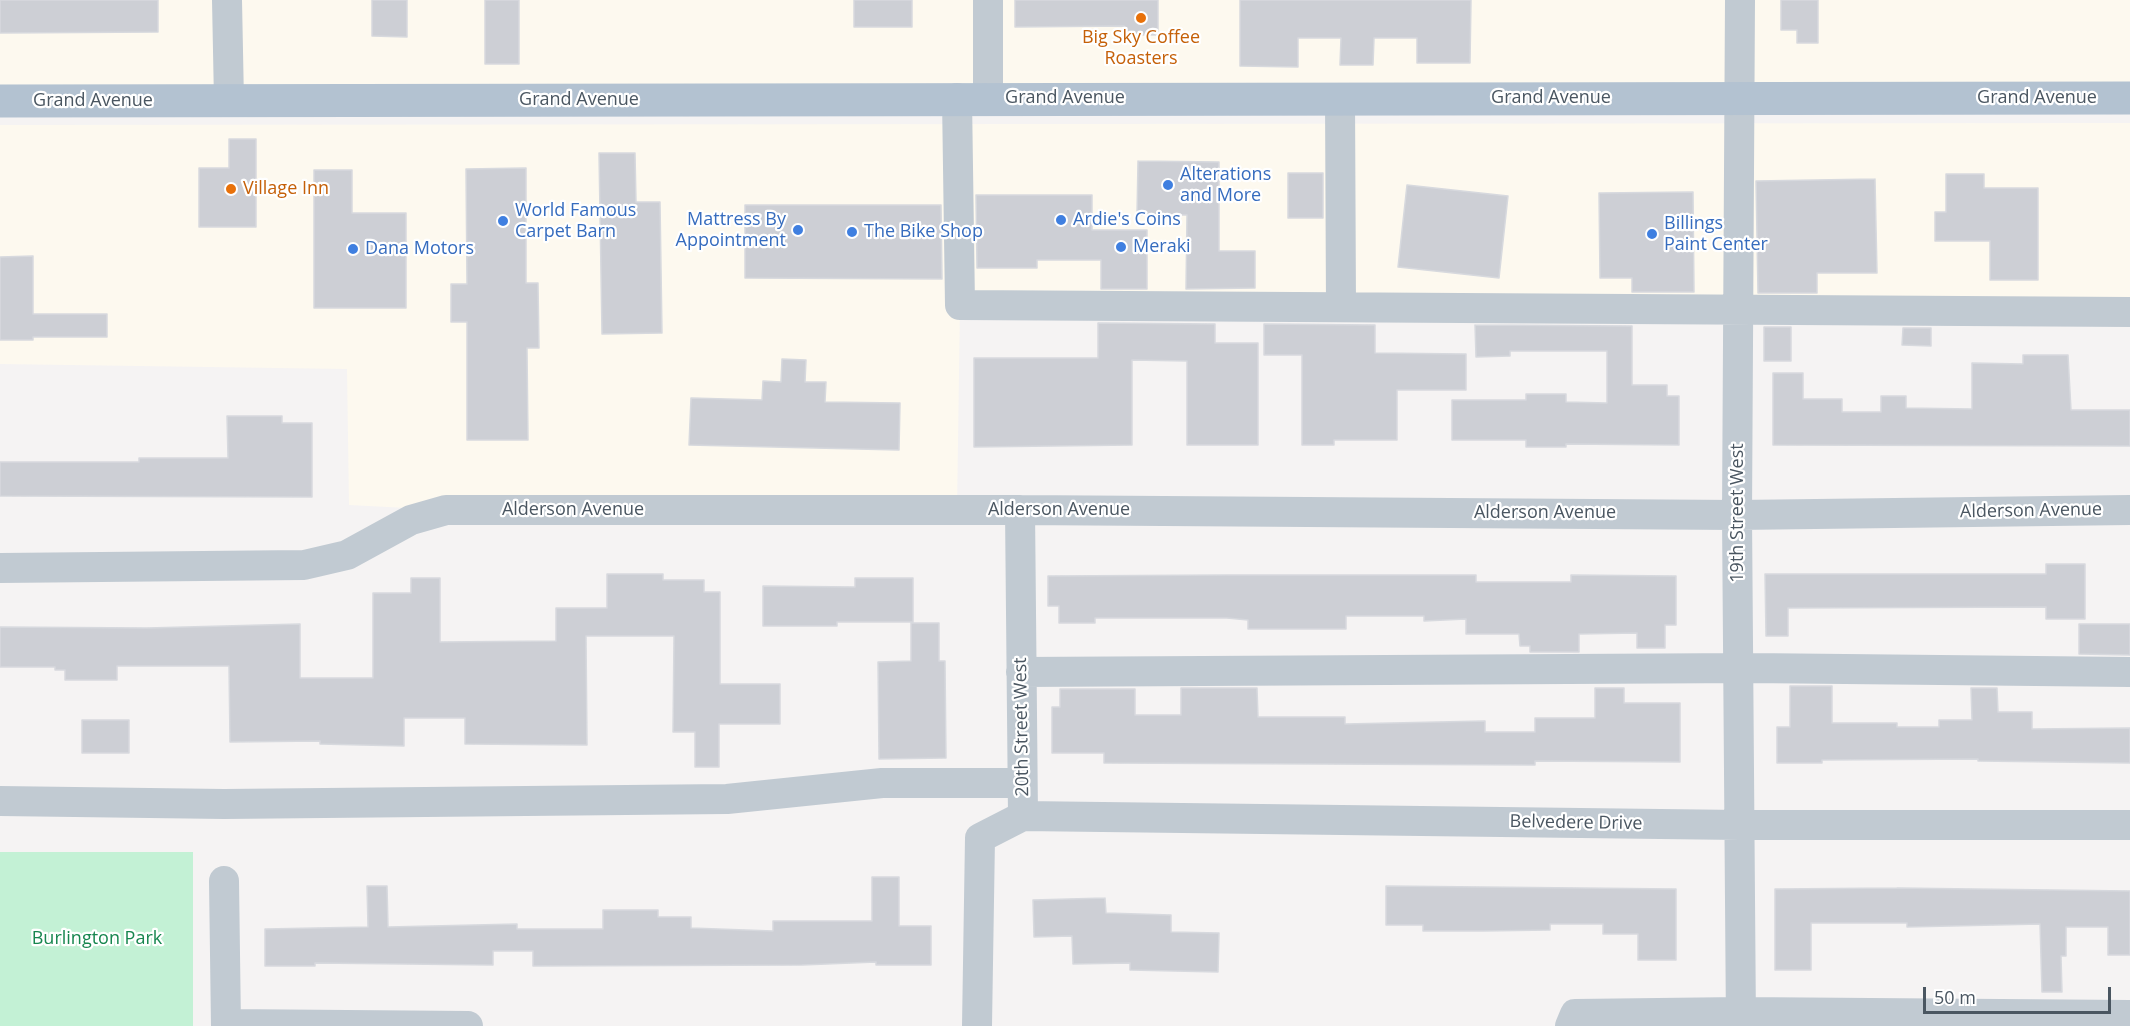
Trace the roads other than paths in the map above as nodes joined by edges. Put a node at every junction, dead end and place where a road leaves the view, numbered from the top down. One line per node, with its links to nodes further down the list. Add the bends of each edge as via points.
1 (227, 0): 8 (street)
2 (988, 0): 4 (street)
3 (1740, 0): 6 (street, 19th Street West)
4 (973, 98): 5 (main road, Grand Avenue); 8 (main road, Grand Avenue); 10 (street, via 960,305)
5 (1340, 98): 6 (main road, Grand Avenue); 10 (street)
6 (1739, 98): 7 (main road, Grand Avenue); 11 (street, 19th Street West)
7 (2130, 98)
8 (229, 101): 9 (main road, Grand Avenue)
9 (0, 102)
10 (1341, 307): 11 (street)
11 (1738, 309): 12 (street); 15 (street, 19th Street West)
12 (2130, 312)
13 (1020, 510): 15 (street, Alderson Avenue); 16 (street, Alderson Avenue, via 446,510 411,520 347,555 304,566); 18 (street, 20th Street West)
14 (2130, 510): 15 (street, Alderson Avenue)
15 (1737, 515): 17 (street, 19th Street West)
16 (0, 568)
17 (1739, 668): 18 (street); 19 (street); 23 (street, 19th Street West)
18 (1021, 672): 20 (street, 20th Street West)
19 (2130, 672)
20 (1022, 783): 21 (street, via 882,783 727,799 224,804); 22 (street, 20th Street West)
21 (0, 801)
22 (1023, 816): 23 (street, Belvedere Drive); 32 (street, 20th Street West, via 980,838)
23 (1740, 825): 24 (street, Belvedere Drive); 27 (street, 19th Street West)
24 (2130, 825)
25 (224, 881): 29 (street)
26 (2130, 1015): 27 (street)
27 (1741, 1019): 28 (street)
28 (1573, 1020)
29 (226, 1025): 30 (street)
30 (413, 1026): 31 (street)
31 (468, 1026)
32 (977, 1026)

